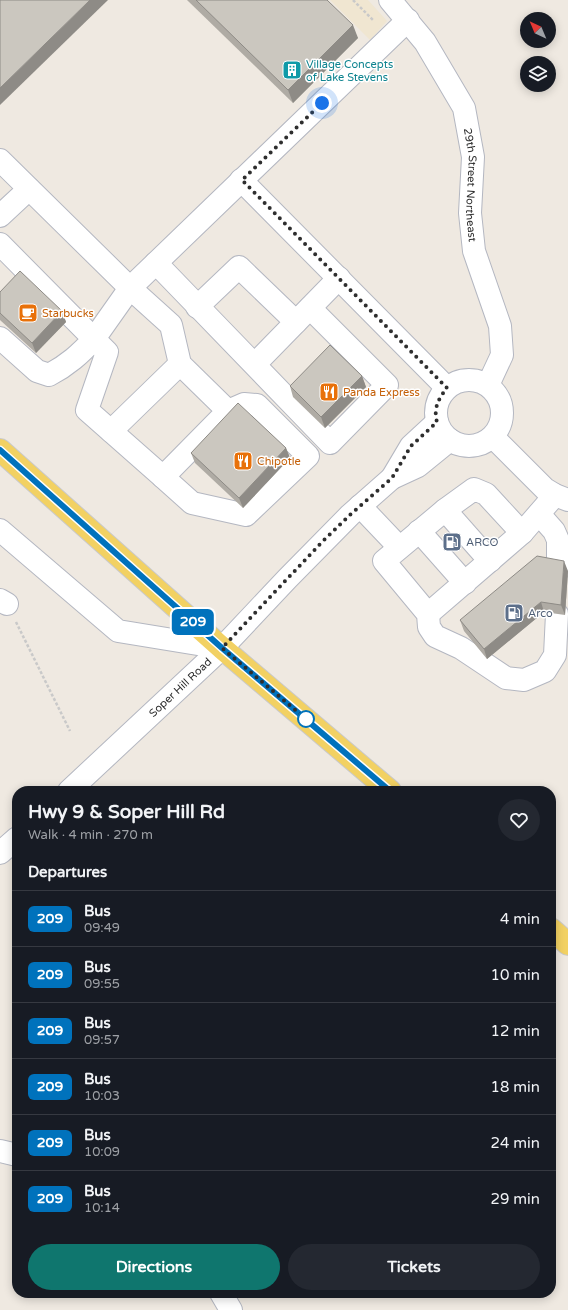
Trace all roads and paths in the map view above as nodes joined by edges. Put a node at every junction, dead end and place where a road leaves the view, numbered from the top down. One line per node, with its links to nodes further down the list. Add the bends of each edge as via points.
1 (353, 0): 4 (path)
2 (390, 0): 3 (street, 29th Street Northeast)
3 (408, 20): 4 (street); 19 (street, 29th Street Northeast, via 425,42 464,108 473,157 470,213 474,251 500,326 502,355)
4 (390, 37): 6 (street)
5 (0, 160): 7 (street)
6 (242, 180): 10 (street); 11 (street)
7 (29, 189): 8 (street); 12 (street)
8 (0, 216)
9 (0, 244): 16 (street)
10 (156, 263): 12 (street); 13 (street)
11 (339, 278): 14 (street); 20 (street)
12 (130, 288): 16 (street); 17 (street, via 171,325)
13 (197, 306): 14 (street, via 239,267); 18 (street)
14 (303, 315): 18 (street); 18 (street, via 387,385 330,443)
15 (0, 338): 16 (street, via 37,371 49,375 77,357)
16 (94, 339): 23 (street, via 107,352 87,410)
17 (180, 364): 21 (street); 23 (street)
18 (255, 364)
19 (488, 385): 20 (street, via 467,380); 24 (street, via 502,404 503,416 500,427)
20 (447, 388): 22 (street, via 440,396 436,407)
21 (228, 411): 27 (street); 27 (street, via 244,404 257,405 308,456 246,515 192,503)
22 (437, 422): 25 (street); 28 (street, via 411,446)
23 (111, 431): 27 (street)
24 (493, 437): 25 (street, via 475,446 454,444); 29 (street, via 545,489)
25 (450, 440): 28 (street, Soper Hill Road, via 418,466)
26 (0, 450): 43 (main road)
27 (163, 477)
28 (392, 478): 30 (street, Soper Hill Road)
29 (562, 498): 32 (street)
30 (360, 506): 36 (street); 43 (street, Soper Hill Road)
31 (445, 510): 34 (street); 35 (street, via 474,489 486,494); 37 (street)
32 (539, 514): 35 (street); 38 (street, via 554,531 558,540)
33 (0, 530): 43 (street, via 118,631)
34 (419, 531): 36 (street); 39 (street)
35 (522, 533): 37 (street)
36 (400, 547): 41 (street, via 384,561)
37 (490, 561): 39 (street)
38 (558, 570)
39 (465, 583): 41 (street)
40 (3, 602): 44 (path)
41 (428, 614): 42 (street, via 429,626 435,636 461,648 506,678 524,680 545,671 554,655)
42 (557, 614)
43 (222, 648): 45 (street, Soper Hill Road); 46 (main road)
44 (70, 731)
45 (74, 786)
46 (384, 786)
47 (12, 842): 48 (street)
48 (0, 853)
49 (556, 933): 50 (main road)
50 (568, 944)
51 (0, 1151): 52 (street)
52 (12, 1154)
53 (224, 1298): 54 (street)
54 (231, 1310)

